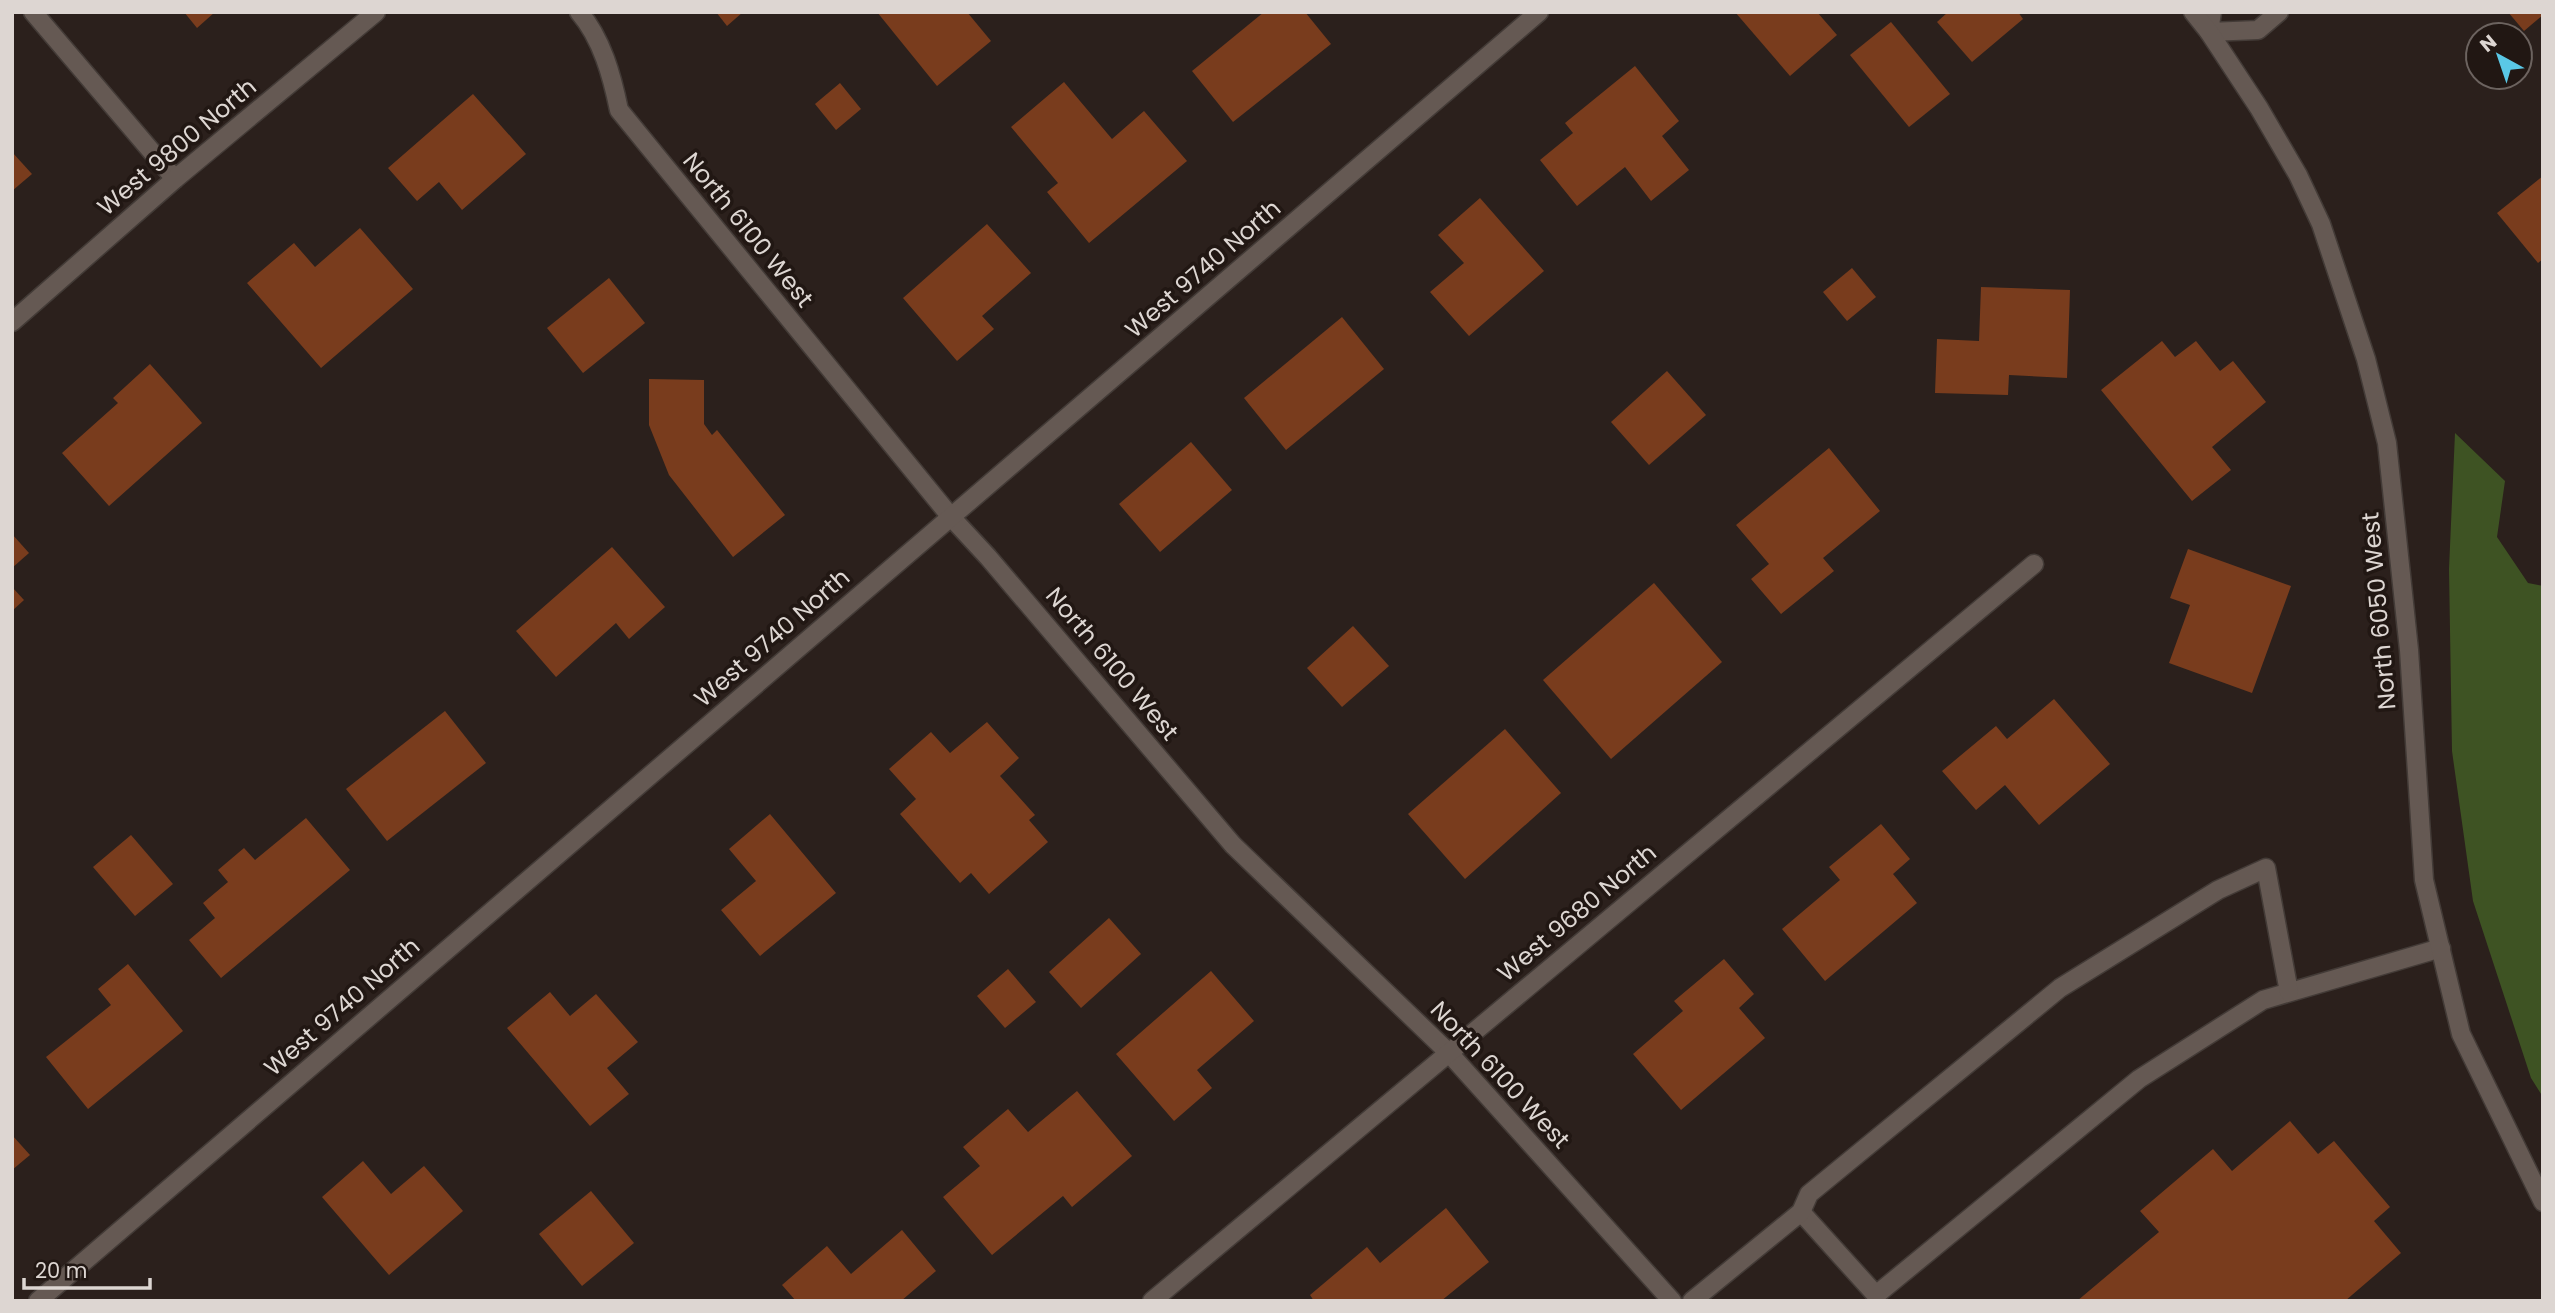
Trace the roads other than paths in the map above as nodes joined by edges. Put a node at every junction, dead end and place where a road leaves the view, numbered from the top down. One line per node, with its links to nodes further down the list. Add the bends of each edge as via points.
1 (33, 12): 9 (street)
2 (376, 12): 9 (street, West 9800 North)
3 (579, 12): 11 (street, North 6100 West, via 593,29 619,110)
4 (1539, 12): 11 (street, West 9740 North)
5 (2193, 12): 8 (street, North 6050 West)
6 (2212, 12): 8 (street)
7 (2280, 12): 8 (street, via 2258,30)
8 (2209, 32): 13 (street, North 6050 West, via 2266,119 2310,199 2366,359 2387,443 2409,650 2424,880)
9 (175, 178): 10 (street, West 9800 North)
10 (12, 322)
11 (951, 517): 15 (street, North 6100 West, via 1233,845); 19 (street, West 9740 North)
12 (2034, 564): 15 (street, West 9680 North)
13 (2441, 948): 14 (street); 16 (street, North 6050 West, via 2461,1034)
14 (2289, 992): 17 (street, via 2266,868 2218,890 2060,989 1809,1194); 18 (street, via 2263,1000 2139,1079)
15 (1449, 1053): 20 (street, West 9680 North); 21 (street, North 6100 West)
16 (2543, 1202)
17 (1801, 1212): 18 (street); 22 (street)
18 (1875, 1299)
19 (38, 1301)
20 (1152, 1301)
21 (1672, 1301)
22 (1692, 1301)

